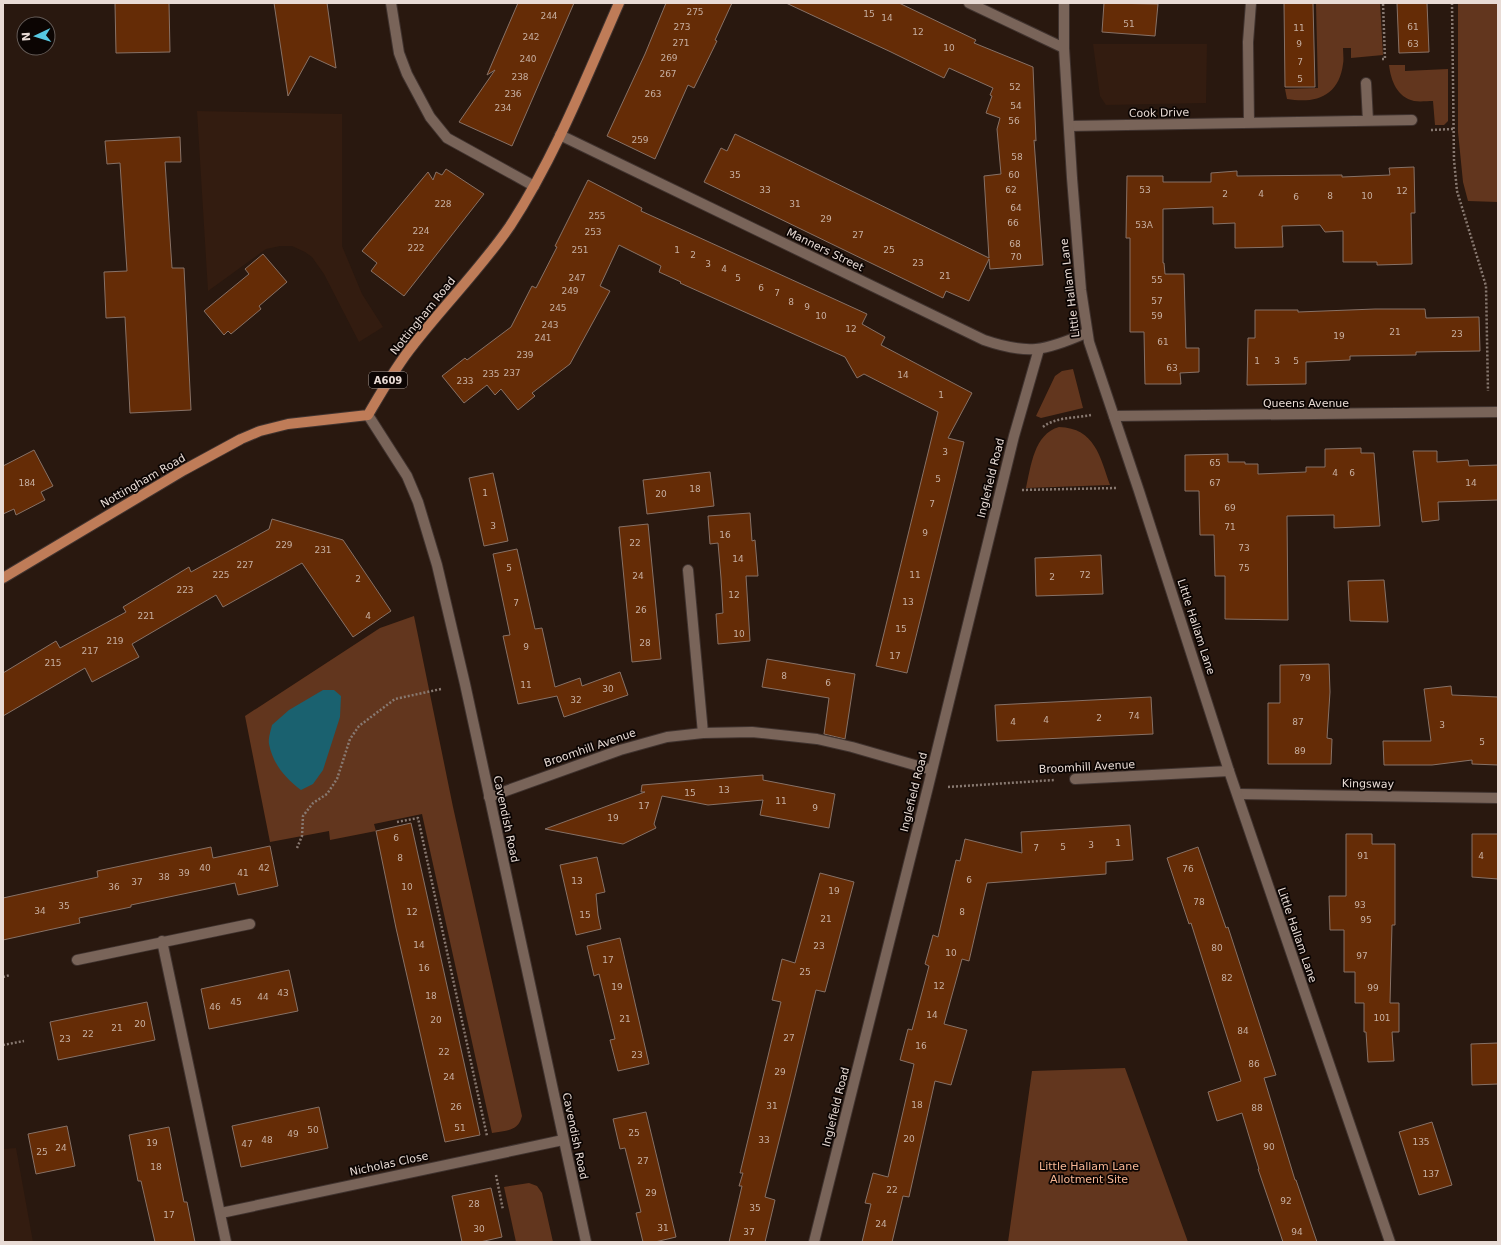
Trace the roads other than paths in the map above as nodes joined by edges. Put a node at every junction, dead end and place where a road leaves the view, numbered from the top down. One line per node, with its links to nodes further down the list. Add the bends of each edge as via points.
1 (391, 3): 13 (street, via 400,54 407,74 430,117 447,138)
2 (620, 3): 12 (main road, Nottingham Road / A609)
3 (969, 3): 6 (street)
4 (1064, 3): 6 (street, Little Hallam Lane)
5 (1251, 3): 10 (street, via 1248,42)
6 (1064, 48): 11 (street, Little Hallam Lane)
7 (1366, 83): 9 (street)
8 (1412, 120): 9 (street, Cook Drive)
9 (1368, 121): 10 (street, Cook Drive)
10 (1249, 123): 11 (street, Cook Drive)
11 (1069, 126): 14 (street, Little Hallam Lane)
12 (560, 135): 13 (main road, Nottingham Road / A609); 15 (street, Manners Street, via 969,333 997,344 1028,350)
13 (534, 186): 17 (main road, Nottingham Road / A609, via 510,226 485,260 413,344)
14 (1086, 333): 15 (street, Manners Street); 18 (street, Little Hallam Lane)
15 (1039, 349): 22 (street, Inglefield Road, via 1014,436)
16 (1493, 412): 18 (street, Queens Avenue)
17 (368, 415): 20 (main road, Nottingham Road, via 288,424 241,439); 26 (street, Cavendish Road, via 402,466 418,502 439,572)
18 (1114, 416): 23 (street, Little Hallam Lane)
19 (688, 570): 21 (street)
20 (3, 578)
21 (702, 733): 22 (street, Broomhill Avenue, via 752,732 817,739); 26 (street, Broomhill Avenue, via 667,737 620,750)
22 (932, 770): 35 (street, Inglefield Road)
23 (1229, 771): 24 (street, Broomhill Avenue); 25 (street, Little Hallam Lane)
24 (1075, 779)
25 (1238, 794): 27 (street, Kingsway); 36 (street, Little Hallam Lane)
26 (489, 797): 31 (street, Cavendish Road)
27 (1498, 798)
28 (250, 924): 29 (street)
29 (162, 941): 30 (street); 32 (street)
30 (77, 960)
31 (563, 1140): 32 (street, Nicholas Close); 34 (street, Cavendish Road)
32 (221, 1213): 33 (street)
33 (226, 1242)
34 (586, 1242)
35 (814, 1242)
36 (1390, 1242)

